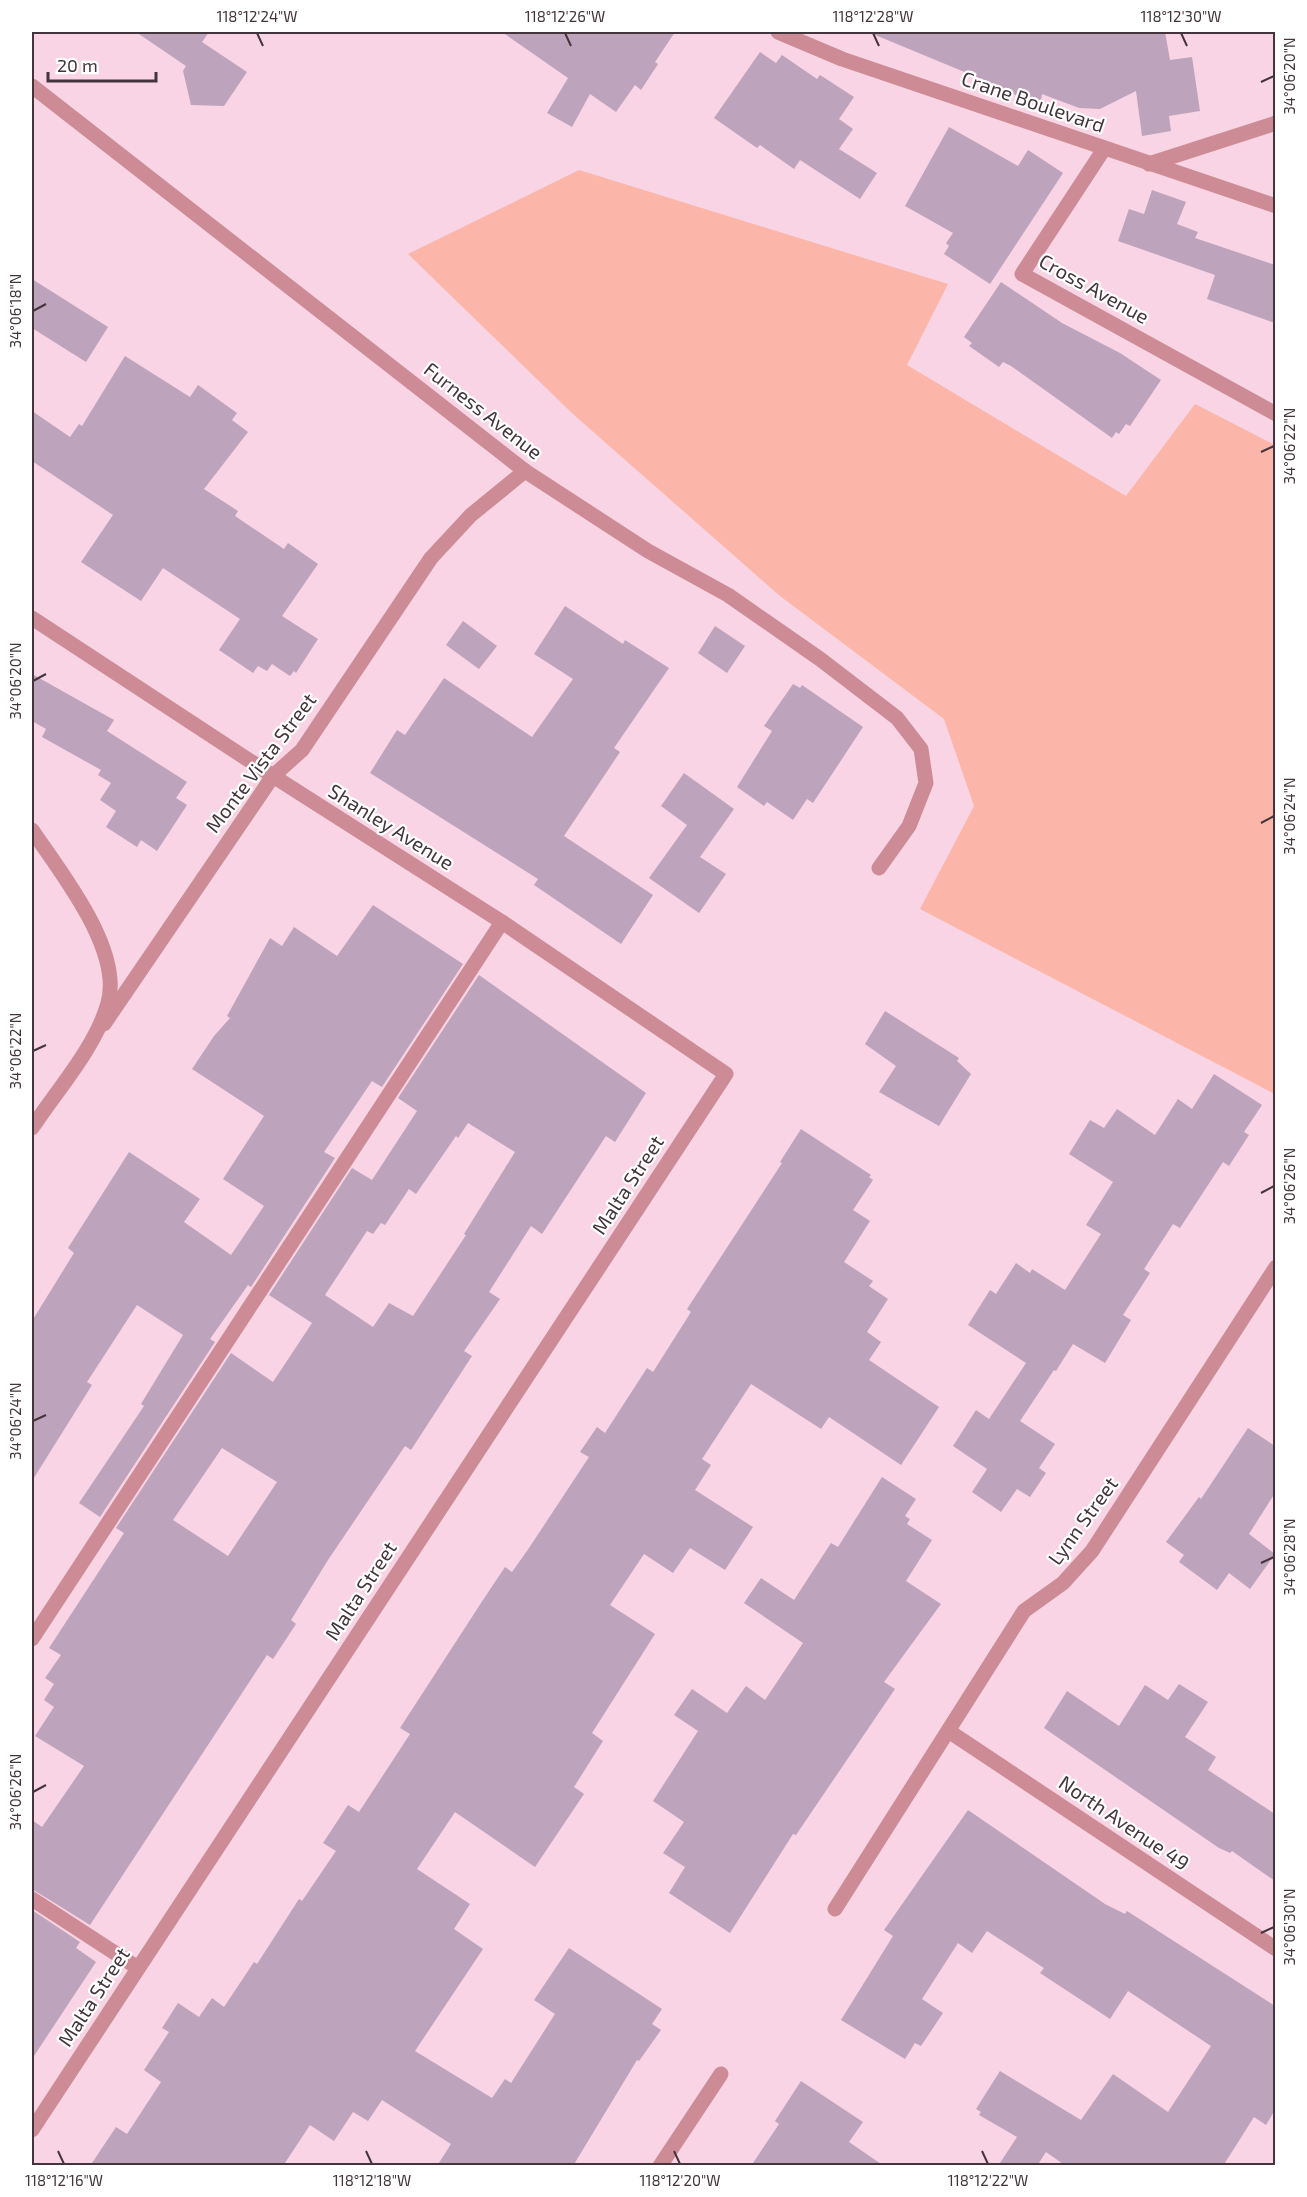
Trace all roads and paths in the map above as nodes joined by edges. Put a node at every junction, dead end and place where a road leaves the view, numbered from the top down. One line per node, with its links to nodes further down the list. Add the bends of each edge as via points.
1 (778, 32): 4 (street, Crane Boulevard, via 842,59)
2 (32, 86): 8 (street, Furness Avenue)
3 (1275, 123): 5 (street)
4 (1104, 149): 5 (street, Crane Boulevard); 7 (street, Cross Avenue, via 1022,273)
5 (1149, 164): 6 (street, Crane Boulevard)
6 (1275, 206)
7 (1275, 414)
8 (525, 471): 10 (street, Monte Vista Street, via 471,515 431,558 302,750); 12 (street, Furness Avenue, via 648,551 728,595 820,658 897,718 921,749 926,783 909,826)
9 (32, 618): 10 (street, Shanley Avenue)
10 (273, 776): 13 (street, Shanley Avenue); 14 (street, Monte Vista Street)
11 (32, 830): 14 (street, via 88,915 108,963 109,1002)
12 (879, 868)
13 (502, 922): 15 (street, Shanley Avenue); 19 (street)
14 (87, 1049): 16 (street, Monte Vista Street)
15 (726, 1074): 24 (street, Malta Street)
16 (37, 1109): 17 (street, Monte Vista Street)
17 (32, 1128)
18 (1275, 1267): 20 (street, Lynn Street, via 1092,1551 1063,1583 1024,1611)
19 (32, 1639)
20 (950, 1732): 22 (street, Lynn Street); 23 (street, North Avenue 49)
21 (32, 1899): 24 (street)
22 (835, 1909)
23 (1275, 1949)
24 (138, 1968): 26 (street, Malta Street)
25 (721, 2074): 27 (street)
26 (32, 2130)
27 (660, 2166)

